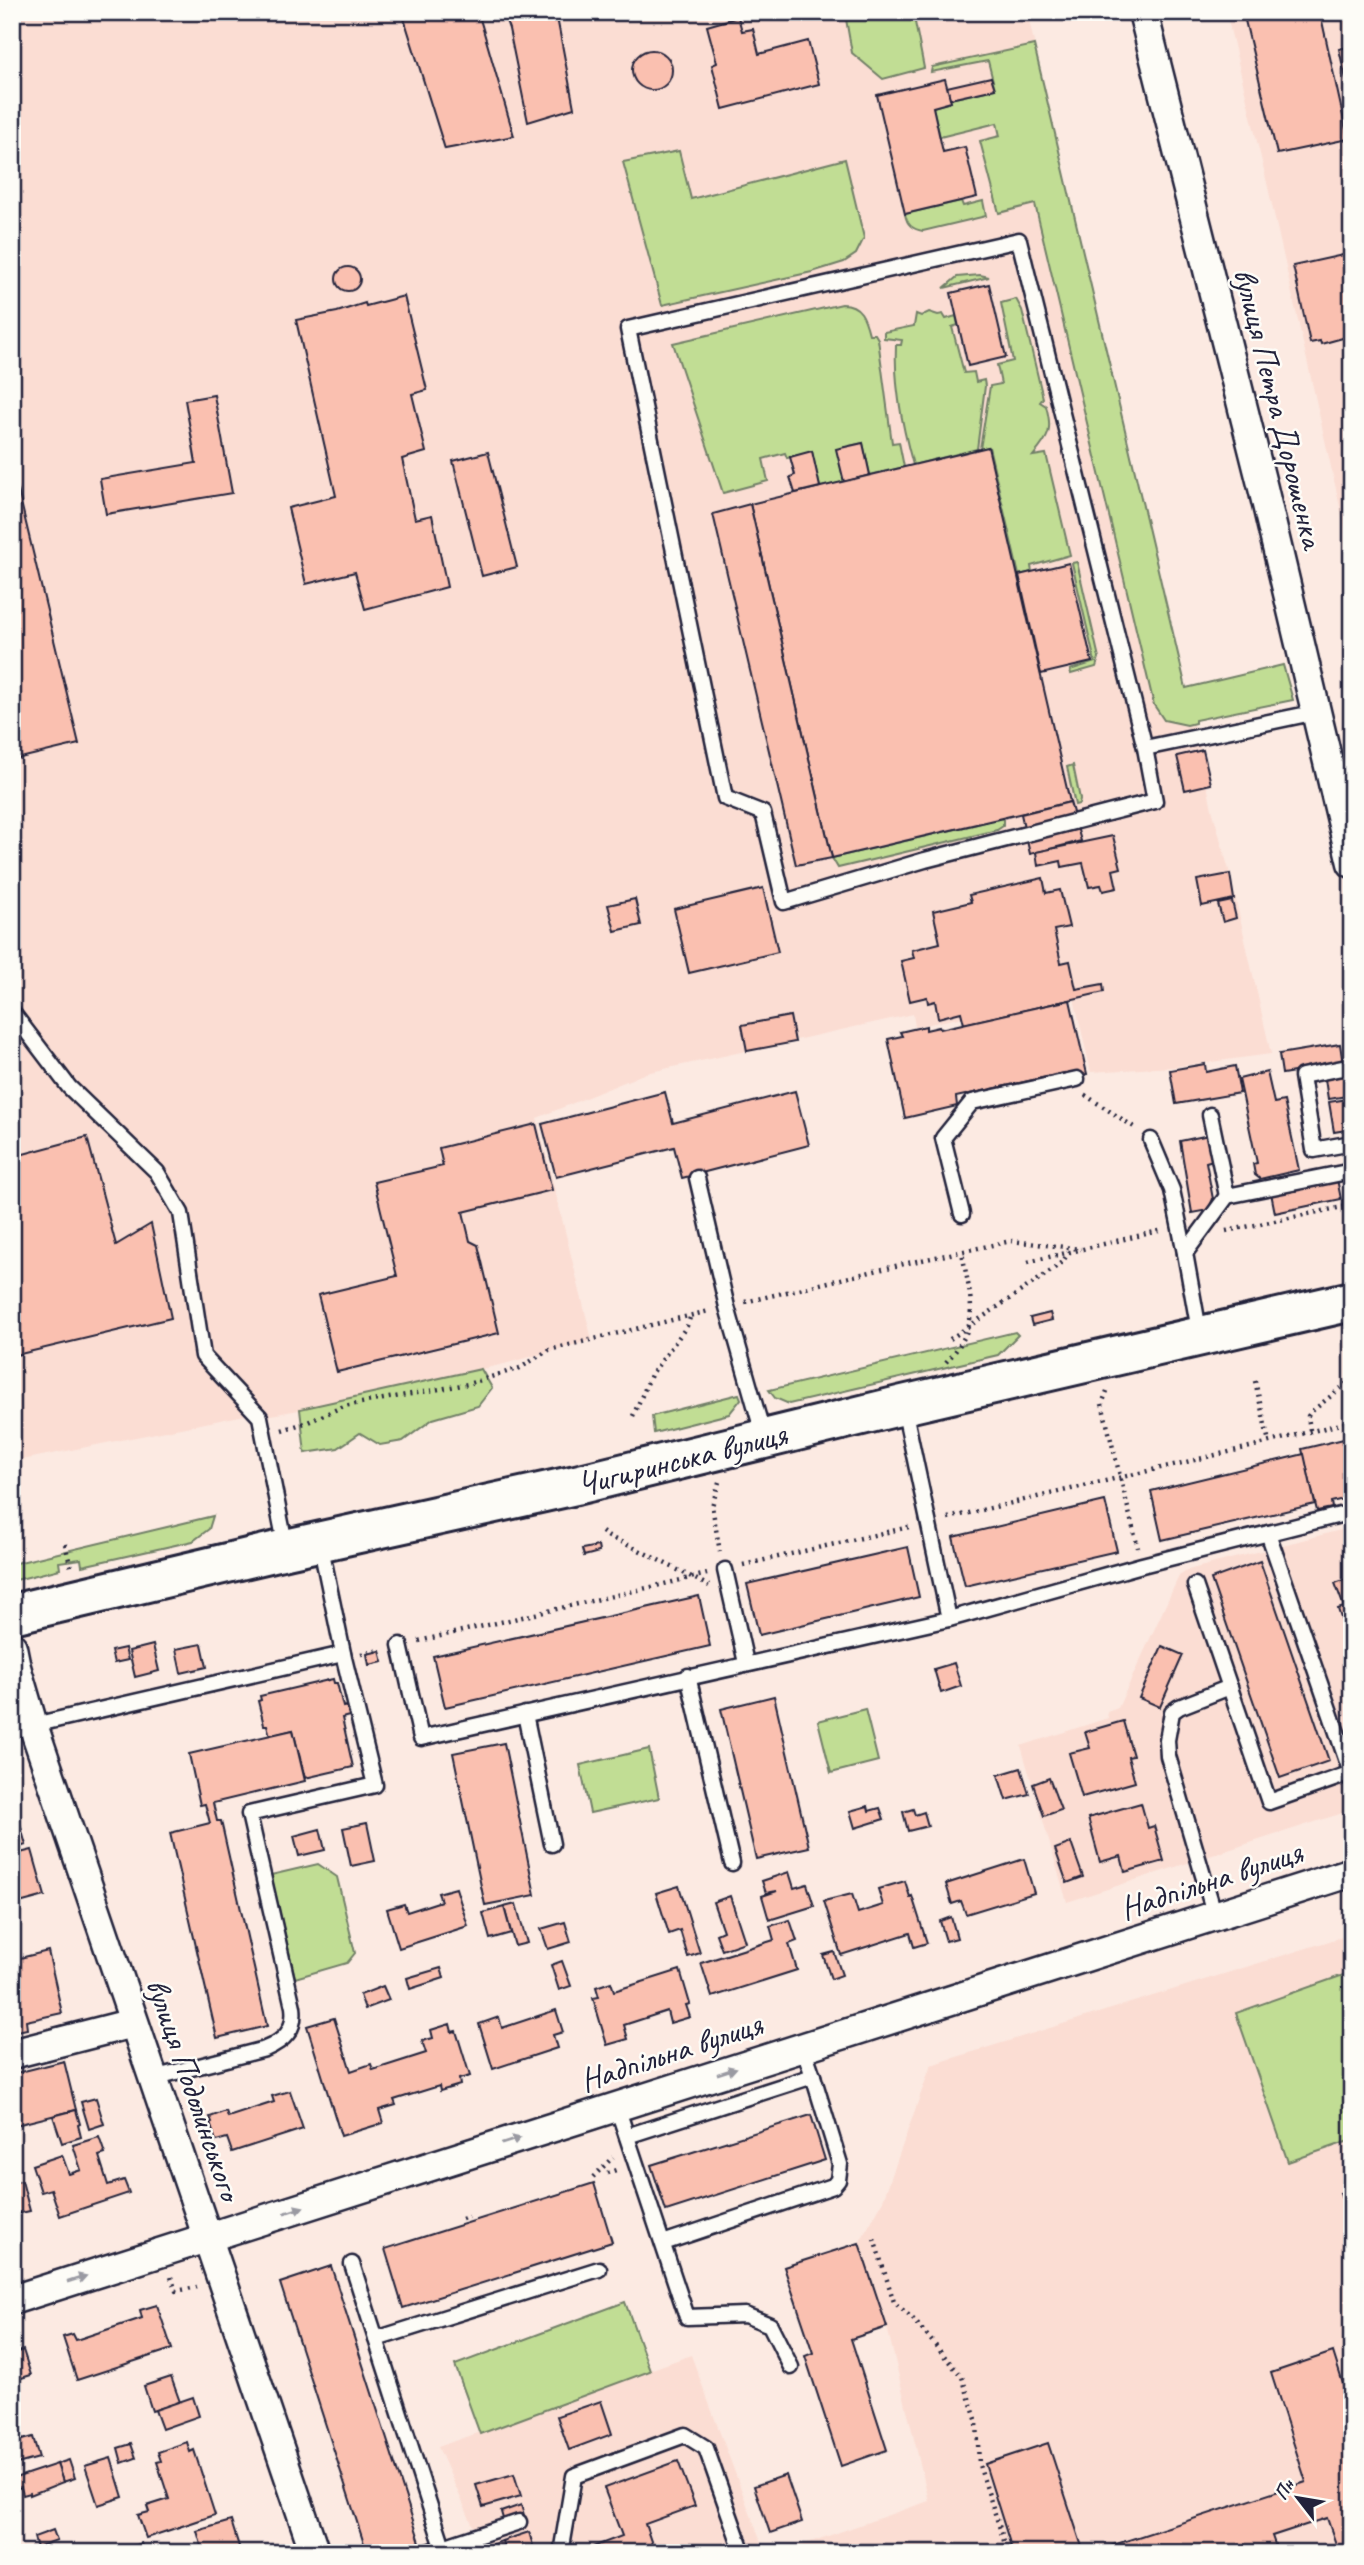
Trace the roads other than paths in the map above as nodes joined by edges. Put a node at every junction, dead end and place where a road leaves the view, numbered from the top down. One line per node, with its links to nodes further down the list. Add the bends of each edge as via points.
1 (1143, 12): 2 (street, вулиця Петра Дорошенка, via 1258,490)
2 (1317, 712): 3 (lane); 4 (street, вулиця Петра Дорошенка)
3 (1144, 748): 3 (lane, via 1019,240 628,329 725,798 763,813 784,902 1155,801)
4 (1350, 850)
5 (12, 1012): 22 (lane, via 69,1087 157,1172 181,1213 203,1356 260,1417)
6 (1352, 1066): 10 (lane, via 1301,1076 1314,1150)
7 (1077, 1079): 14 (lane, via 972,1102 943,1138)
8 (1210, 1115): 13 (lane)
9 (1151, 1140): 15 (lane, via 1172,1190)
10 (1352, 1143)
11 (1352, 1171): 13 (lane)
12 (697, 1178): 19 (lane)
13 (1227, 1196): 15 (lane)
14 (962, 1214)
15 (1185, 1253): 17 (lane)
16 (1352, 1301): 17 (main road, Чигиринська вулиця)
17 (1200, 1336): 18 (main road, Чигиринська вулиця)
18 (921, 1401): 19 (main road, Чигиринська вулиця); 26 (lane, via 928,1522)
19 (764, 1439): 22 (main road, Чигиринська вулиця)
20 (1352, 1512): 21 (lane)
21 (1268, 1534): 26 (lane); 32 (lane, via 1351,1773 1269,1802)
22 (303, 1546): 25 (main road, Чигиринська вулиця); 29 (lane)
23 (724, 1570): 30 (lane)
24 (1195, 1585): 32 (lane)
25 (12, 1614)
26 (949, 1619): 30 (lane)
27 (400, 1645): 33 (lane, via 421,1738)
28 (12, 1647): 34 (street, вулиця Подолинського)
29 (344, 1656): 34 (lane); 43 (lane, via 375,1785 248,1814 293,2007 291,2029 282,2041 265,2049)
30 (746, 1663): 31 (lane)
31 (688, 1676): 33 (lane); 36 (lane)
32 (1230, 1687): 38 (lane, via 1172,1712 1167,1740)
33 (525, 1714): 35 (lane)
34 (23, 1727): 39 (street, вулиця Подолинського)
35 (552, 1844)
36 (732, 1863)
37 (1352, 1872): 38 (street, Надпільна вулиця)
38 (1215, 1916): 40 (street, Надпільна вулиця)
39 (133, 2022): 41 (street); 43 (street, вулиця Подолинського)
40 (803, 2047): 42 (lane); 44 (street, Надпільна вулиця, one-way to 40)
41 (12, 2054)
42 (813, 2076): 45 (lane); 47 (lane, via 840,2164 833,2186)
43 (153, 2078): 46 (street, вулиця Подолинського)
44 (617, 2107): 45 (lane); 46 (street, Надпільна вулиця, one-way to 44)
45 (627, 2136): 47 (lane)
46 (208, 2237): 50 (street, Надпільна вулиця, one-way to 46); 55 (street, вулиця Подолинського)
47 (663, 2243): 52 (lane, via 687,2317 745,2315 770,2325)
48 (352, 2264): 51 (lane)
49 (599, 2269): 51 (lane)
50 (12, 2300)
51 (376, 2339): 54 (lane)
52 (791, 2367)
53 (519, 2522): 54 (lane)
54 (443, 2547): 56 (lane)
55 (315, 2553)
56 (426, 2553)
57 (561, 2553): 58 (lane, via 574,2476 685,2435 706,2448)
58 (744, 2553)

